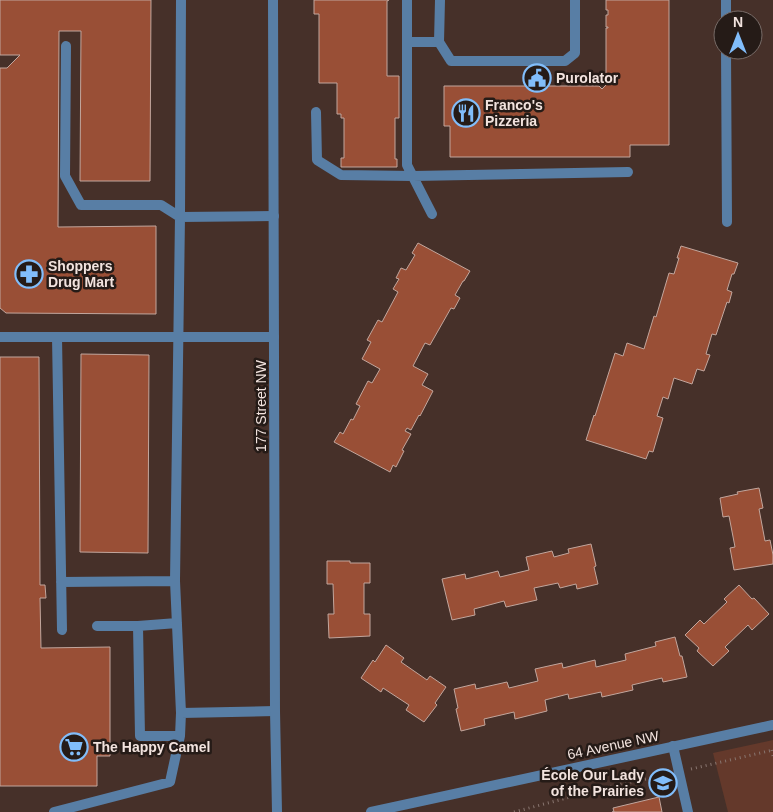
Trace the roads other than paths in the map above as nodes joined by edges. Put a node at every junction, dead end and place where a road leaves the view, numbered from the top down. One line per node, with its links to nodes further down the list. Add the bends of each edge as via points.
1 (181, 0): 15 (street)
2 (273, 0): 14 (street, 177 Street NW)
3 (407, 0): 6 (street)
4 (440, 0): 7 (street)
5 (575, 0): 7 (street, via 575,53 565,61 451,61)
6 (407, 42): 7 (street); 12 (street, via 407,165)
7 (439, 42)
8 (66, 46): 15 (street, via 65,176 81,205 161,205)
9 (726, 60): 16 (street)
10 (316, 112): 12 (street, via 317,160 341,175)
11 (628, 172): 12 (street)
12 (413, 176): 13 (street)
13 (432, 214)
14 (274, 216): 15 (street); 19 (street, 177 Street NW)
15 (180, 217): 20 (street)
16 (727, 222)
17 (0, 337): 18 (street)
18 (57, 337): 20 (street); 22 (street)
19 (274, 337): 20 (street); 27 (street, 177 Street NW)
20 (178, 338): 21 (street)
21 (175, 581): 22 (street); 23 (street)
22 (61, 582): 26 (street)
23 (177, 623): 25 (street); 28 (street)
24 (97, 626): 25 (street)
25 (138, 626): 30 (street, via 140,736)
26 (62, 630)
27 (275, 711): 28 (street); 33 (street, 177 Street NW)
28 (181, 712): 30 (street)
29 (773, 725): 31 (street, 64 Avenue NW)
30 (180, 736): 32 (street, via 170,782)
31 (673, 746): 34 (street, 64 Avenue NW); 35 (street)
32 (54, 812)
33 (277, 812)
34 (371, 812)
35 (688, 812)

